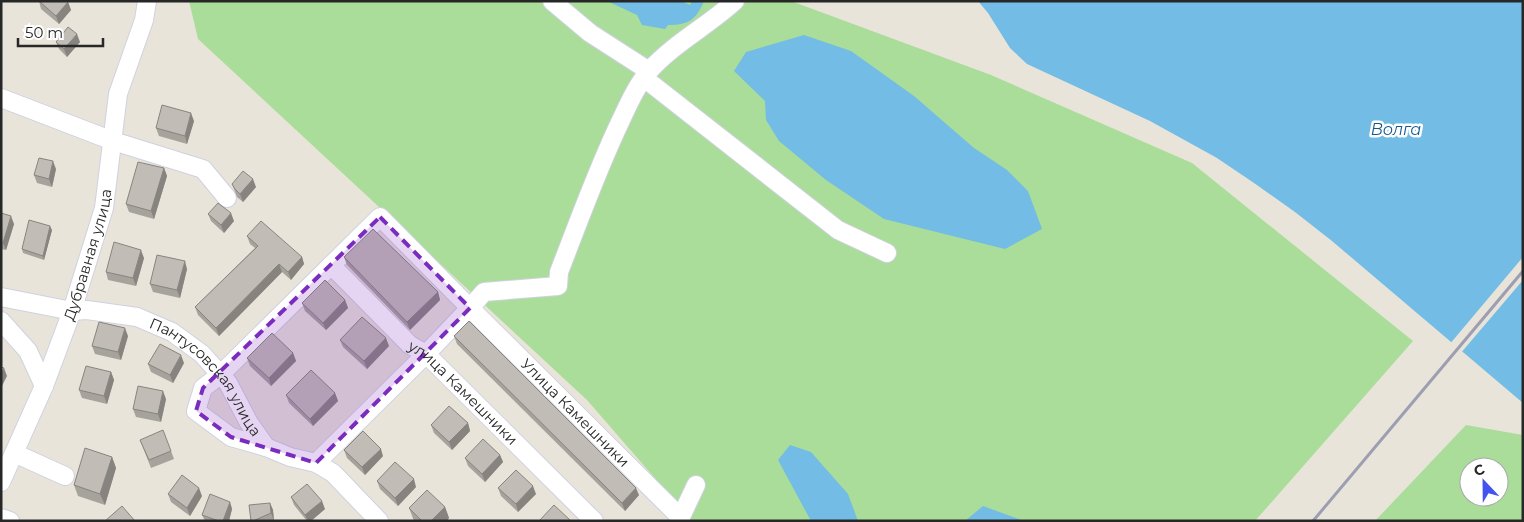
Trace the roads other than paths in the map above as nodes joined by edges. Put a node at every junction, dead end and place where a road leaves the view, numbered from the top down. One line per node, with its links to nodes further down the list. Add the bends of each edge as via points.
1 (146, 1): 6 (street, Дубравная улица, via 144,20 118,94)
2 (552, 1): 4 (street)
3 (735, 1): 4 (street, via 676,46)
4 (646, 74): 8 (street, via 838,230); 11 (street, via 602,159 559,272 558,286 484,292)
5 (1, 98): 6 (street)
6 (113, 141): 7 (street, via 203,169); 12 (street, Дубравная улица, via 104,208)
7 (227, 198)
8 (887, 253)
9 (331, 265): 11 (street, Улица Камешники, via 380,217); 14 (street, улица Камешники, via 410,345); 15 (street)
10 (1, 297): 12 (street, Пантусовская улица)
11 (470, 308): 14 (street); 24 (street, Улица Камешники)
12 (72, 311): 15 (street, Пантусовская улица, via 137,317 172,332 202,354); 16 (street, Дубравная улица)
13 (1, 321): 16 (street, via 28,351)
14 (426, 354): 19 (street); 27 (street, улица Камешники)
15 (220, 375): 17 (street, Пантусовская улица); 17 (street, via 203,388 196,412 231,437)
16 (44, 386): 18 (street, Дубравная улица)
17 (266, 446): 19 (street, Пантусовская улица, via 290,457)
18 (14, 453): 20 (street); 21 (street, Дубравная улица)
19 (316, 462): 26 (street, Пантусовская улица, via 333,473)
20 (65, 476)
21 (1, 482)
22 (696, 485): 24 (street)
23 (1, 518): 25 (street)
24 (680, 520)
25 (10, 521)
26 (379, 521)
27 (594, 521)

